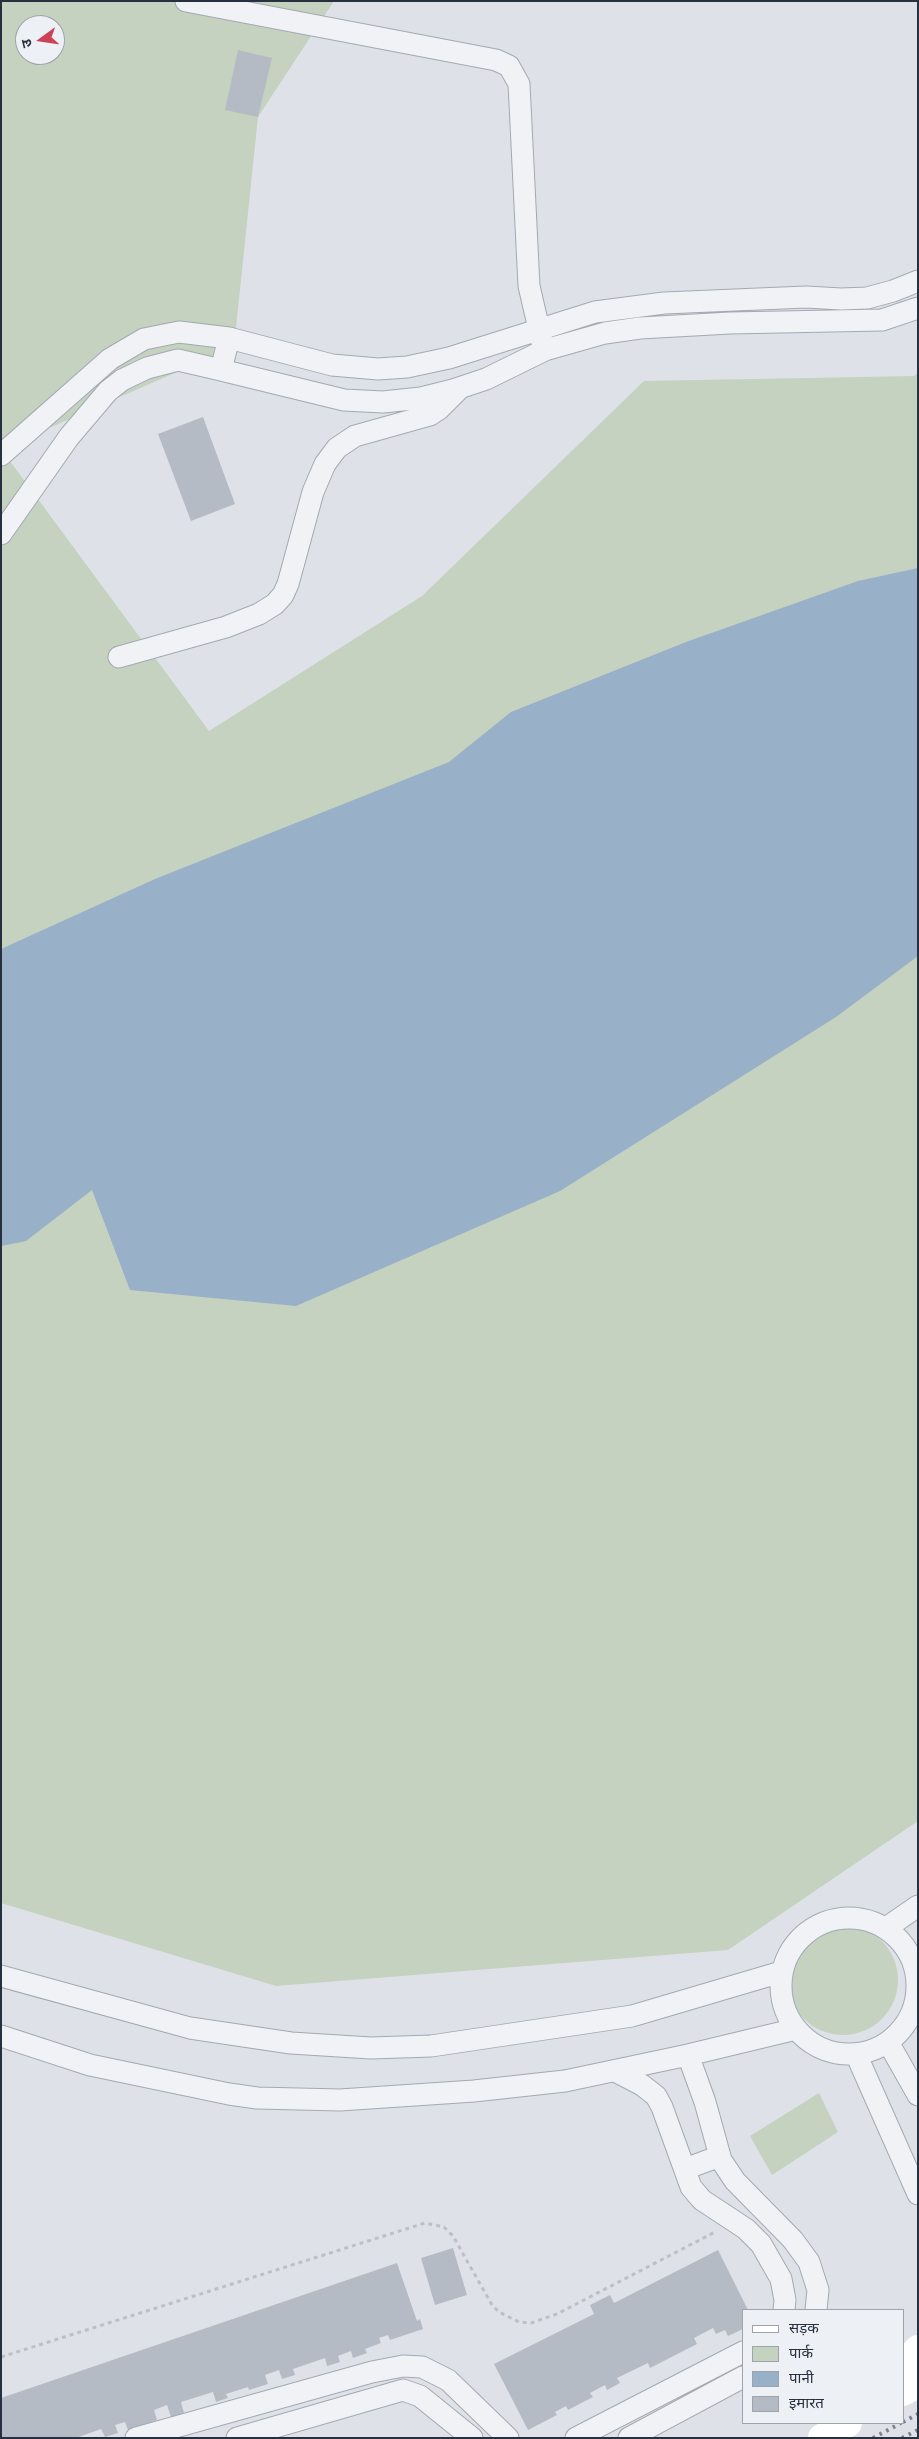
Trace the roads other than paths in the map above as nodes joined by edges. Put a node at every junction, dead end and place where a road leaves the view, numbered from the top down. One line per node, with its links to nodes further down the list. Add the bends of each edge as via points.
1 (186, 1): 4 (street, via 496,60 509,66 519,84 529,286)
2 (918, 281): 4 (street, via 893,292 867,298 664,303 595,312)
3 (918, 308): 6 (street, via 882,320 640,328 605,333)
4 (539, 328): 5 (street, via 448,358 378,369 332,365); 6 (street)
5 (229, 338): 7 (street); 9 (street, via 179,332 144,339 110,359)
6 (545, 350): 8 (street)
7 (221, 370): 8 (street, via 344,400 383,402 412,399); 10 (street, via 178,360 131,375 108,392)
8 (460, 388): 13 (street, via 430,415 355,436 337,448 325,464 313,492 288,584 275,604 226,627)
9 (33, 426): 10 (street); 11 (street)
10 (60, 451): 12 (street)
11 (1, 455)
12 (4, 523)
13 (119, 657)
14 (918, 1906): 15 (street)
15 (886, 1928): 16 (street); 17 (street, via 860,1918 833,1919 808,1931 790,1951)
16 (913, 1953): 21 (street, via 916,1995 907,2022)
17 (781, 1972): 18 (street, via 632,2016 431,2046 371,2048 291,2043 190,2028); 19 (street, via 784,2004)
18 (1, 1976)
19 (796, 2028): 22 (street, via 813,2043 833,2052); 23 (street)
20 (1, 2036): 24 (street, via 90,2065 257,2098 340,2100 474,2091 565,2081)
21 (888, 2042): 22 (street); 25 (street)
22 (856, 2054): 28 (street)
23 (688, 2055): 24 (street); 26 (street)
24 (615, 2071): 27 (street, via 656,2096)
25 (918, 2095)
26 (720, 2156): 27 (street); 29 (street, via 727,2172)
27 (685, 2169): 30 (street, via 691,2187 702,2200 746,2229)
28 (918, 2194)
29 (787, 2234): 30 (street); 32 (street, via 809,2262 818,2290)
30 (764, 2251): 31 (street, via 783,2287)
31 (784, 2309)
32 (816, 2309)
33 (918, 2349): 35 (main road)
34 (742, 2353): 46 (street)
35 (904, 2364)
36 (416, 2367): 39 (street); 42 (street, via 372,2372); 45 (street, via 448,2380)
37 (742, 2378): 47 (street)
38 (918, 2384): 40 (main road)
39 (412, 2391): 43 (street, via 385,2394); 44 (street)
40 (904, 2391)
41 (846, 2424): 48 (main road)
42 (136, 2438)
43 (237, 2438)
44 (472, 2438)
45 (508, 2438)
46 (576, 2438)
47 (630, 2438)
48 (822, 2438)

